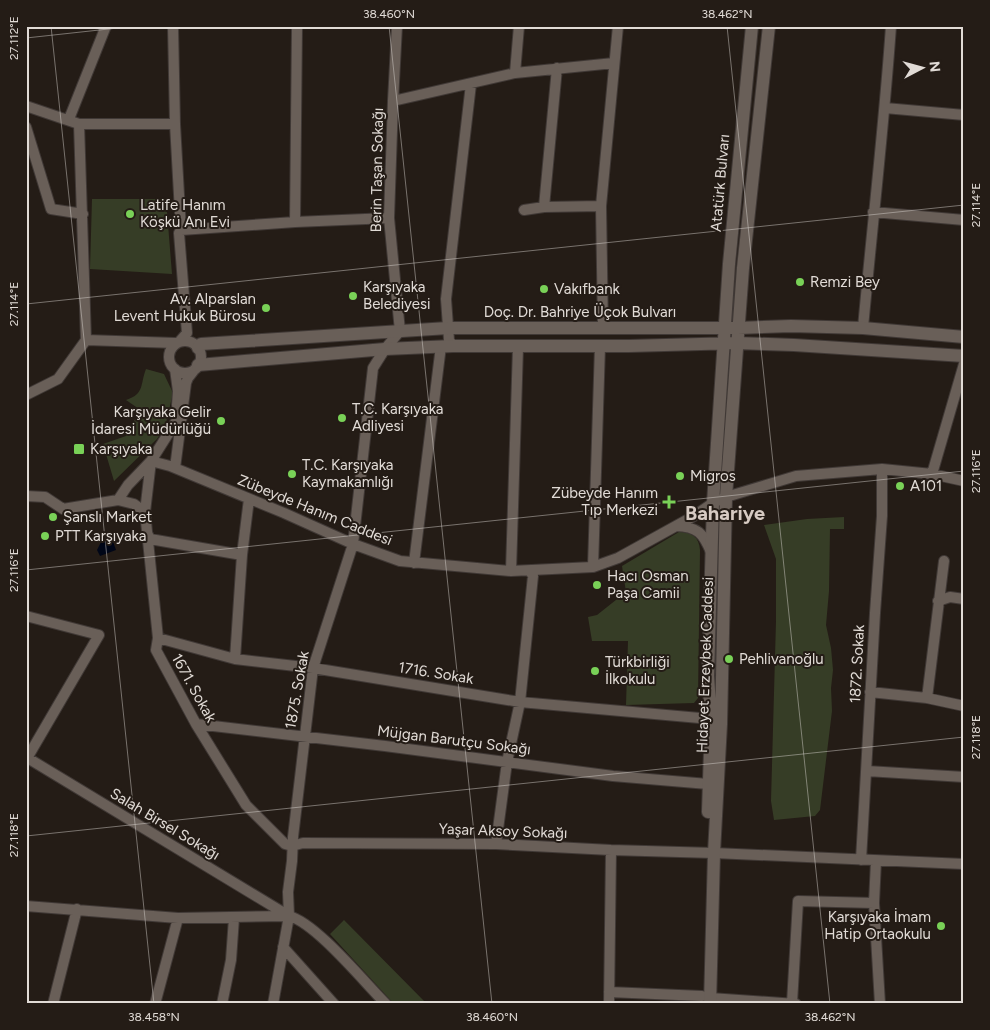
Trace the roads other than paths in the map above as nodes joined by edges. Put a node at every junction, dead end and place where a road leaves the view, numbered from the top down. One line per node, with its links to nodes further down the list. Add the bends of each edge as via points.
1 (106, 26): 18 (street)
2 (173, 26): 19 (street)
3 (297, 26): 28 (street)
4 (397, 26): 14 (street, Berin Taşan Sokağı)
5 (519, 26): 12 (street)
6 (618, 26): 10 (street)
7 (752, 26): 32 (main road, Atatürk Bulvarı, via 729,264)
8 (769, 26): 32 (main road, Atatürk Bulvarı)
9 (891, 26): 16 (street)
10 (614, 63): 11 (street); 21 (street)
11 (557, 68): 12 (street); 22 (street)
12 (515, 73): 13 (street)
13 (471, 84): 14 (street); 30 (street, via 446,299)
14 (393, 101): 26 (street, Berin Taşan Sokağı)
15 (26, 106): 18 (street)
16 (885, 108): 17 (street); 24 (street)
17 (964, 115)
18 (74, 121): 19 (street); 25 (street)
19 (175, 124): 29 (street)
20 (26, 127): 25 (street, via 51,208)
21 (602, 206): 22 (street); 31 (street)
22 (544, 207): 23 (street)
23 (524, 210)
24 (873, 212): 27 (street); 33 (street)
25 (82, 214): 36 (street)
26 (389, 218): 28 (street); 34 (street, Berin Taşan Sokağı)
27 (964, 220)
28 (295, 222): 29 (street)
29 (181, 230): 37 (street, via 187,334); 39 (street)
30 (448, 328): 31 (main road, Doç. Dr. Bahriye Üçok Bulvarı); 34 (main road, Doç. Dr. Bahriye Üçok Bulvarı); 40 (street)
31 (602, 328): 32 (main road, Doç. Dr. Bahriye Üçok Bulvarı)
32 (732, 328): 33 (main road, Doç. Dr. Bahriye Üçok Bulvarı); 38 (main road, Hidayet Erzeybek Caddesi)
33 (863, 328): 35 (main road, Doç. Dr. Bahriye Üçok Bulvarı)
34 (400, 331): 39 (main road, Doç. Dr. Bahriye Üçok Bulvarı); 43 (street)
35 (964, 337)
36 (86, 340): 37 (street); 48 (street, via 58,379)
37 (178, 342): 39 (street, via 185,340); 47 (street, via 169,356)
38 (731, 343): 41 (main road); 44 (main road); 56 (main road, Hidayet Erzeybek Caddesi); 59 (main road, Hidayet Erzeybek Caddesi)
39 (196, 346): 46 (street, via 200,356)
40 (447, 346): 42 (main road); 43 (main road); 67 (street)
41 (600, 346): 42 (main road); 68 (street)
42 (518, 347): 69 (street)
43 (385, 349): 46 (main road); 63 (street, via 373,368)
44 (964, 356)
45 (964, 364): 53 (street)
46 (196, 367): 47 (street, via 185,372); 51 (street, via 186,383)
47 (175, 369): 49 (street, via 178,391)
48 (26, 395)
49 (175, 423): 50 (street); 51 (street)
50 (151, 461): 51 (street, Zübeyde Hanım Caddesi); 58 (street); 60 (street, 1671. Sokak)
51 (173, 467): 57 (street, Zübeyde Hanım Caddesi)
52 (882, 469): 53 (street, Zübeyde Hanım Caddesi); 56 (street, Zübeyde Hanım Caddesi, via 796,476); 77 (street, 1872. Sokak, via 882,516)
53 (932, 474): 54 (street, Zübeyde Hanım Caddesi)
54 (964, 481)
55 (26, 496): 58 (street, via 45,497 63,509)
56 (726, 497): 59 (street, Zübeyde Hanım Caddesi); 92 (main road, Hidayet Erzeybek Caddesi, via 721,724)
57 (249, 499): 63 (street, Zübeyde Hanım Caddesi); 64 (street)
58 (118, 500): 60 (street, via 134,504)
59 (713, 503): 61 (street, Zübeyde Hanım Caddesi); 65 (main road, Hidayet Erzeybek Caddesi)
60 (145, 512): 62 (street, 1671. Sokak)
61 (675, 526): 65 (street, via 692,527 700,533); 68 (street, Zübeyde Hanım Caddesi, via 618,558)
62 (147, 532): 64 (street, via 150,539); 74 (street, 1671. Sokak)
63 (353, 544): 67 (street, Zübeyde Hanım Caddesi); 76 (street, 1875. Sokak)
64 (242, 555): 75 (street)
65 (712, 556): 81 (main road, Hidayet Erzeybek Caddesi, via 708,676)
66 (944, 561): 72 (street)
67 (414, 563): 69 (street, Zübeyde Hanım Caddesi)
68 (593, 567): 70 (street, Zübeyde Hanım Caddesi)
69 (511, 571): 70 (street, Zübeyde Hanım Caddesi)
70 (530, 571): 79 (street, via 533,576)
71 (964, 599): 72 (street, via 950,597)
72 (938, 601): 78 (street)
73 (26, 616): 84 (street, via 99,636)
74 (158, 638): 75 (street, 1716. Sokak); 82 (street, 1671. Sokak, via 156,650)
75 (235, 659): 76 (street, 1716. Sokak)
76 (313, 668): 79 (street, 1716. Sokak); 83 (street, 1875. Sokak)
77 (870, 692): 78 (street); 86 (street, 1872. Sokak)
78 (927, 698): 80 (street)
79 (520, 702): 81 (street, 1716. Sokak); 85 (street)
80 (964, 706)
81 (711, 720): 88 (main road, Hidayet Erzeybek Caddesi)
82 (196, 724): 83 (street, Müjgan Barutçu Sokağı); 90 (street, 1671. Sokak, via 246,804 284,844)
83 (304, 737): 85 (street, Müjgan Barutçu Sokağı); 90 (street, 1875. Sokak)
84 (27, 758): 99 (street, Salah Birsel Sokağı)
85 (507, 762): 88 (street, Müjgan Barutçu Sokağı); 89 (street)
86 (867, 771): 87 (street); 93 (street, 1872. Sokak)
87 (964, 777)
88 (708, 784): 92 (main road, Hidayet Erzeybek Caddesi)
89 (496, 844): 90 (street, Yaşar Aksoy Sokağı, via 302,843); 91 (street, Yaşar Aksoy Sokağı)
90 (292, 846): 99 (street, 1875. Sokak)
91 (611, 850): 92 (street, Yaşar Aksoy Sokağı); 103 (street)
92 (710, 853): 93 (street, Yaşar Aksoy Sokağı); 105 (main road, Hidayet Erzeybek Caddesi)
93 (861, 860): 94 (street, Yaşar Aksoy Sokağı)
94 (876, 861): 95 (street, Yaşar Aksoy Sokağı); 96 (street)
95 (964, 864)
96 (874, 903): 113 (street, via 798,901); 114 (street)
97 (26, 906): 98 (street)
98 (77, 909): 100 (street); 106 (street)
99 (289, 916): 101 (street); 102 (street, 1875. Sokak); 104 (street, Salah Birsel Sokağı, via 297,918 323,938)
100 (178, 918): 101 (street); 107 (street)
101 (234, 918): 108 (street, via 232,960)
102 (283, 947): 109 (street, 1875. Sokak); 110 (street)
103 (609, 992): 105 (street); 112 (street)
104 (377, 1000): 111 (street, Salah Birsel Sokağı)
105 (705, 1000): 113 (street)
106 (53, 1004)
107 (155, 1004)
108 (222, 1004)
109 (273, 1004)
110 (334, 1004)
111 (386, 1004)
112 (609, 1004)
113 (794, 1004)
114 (880, 1004)

